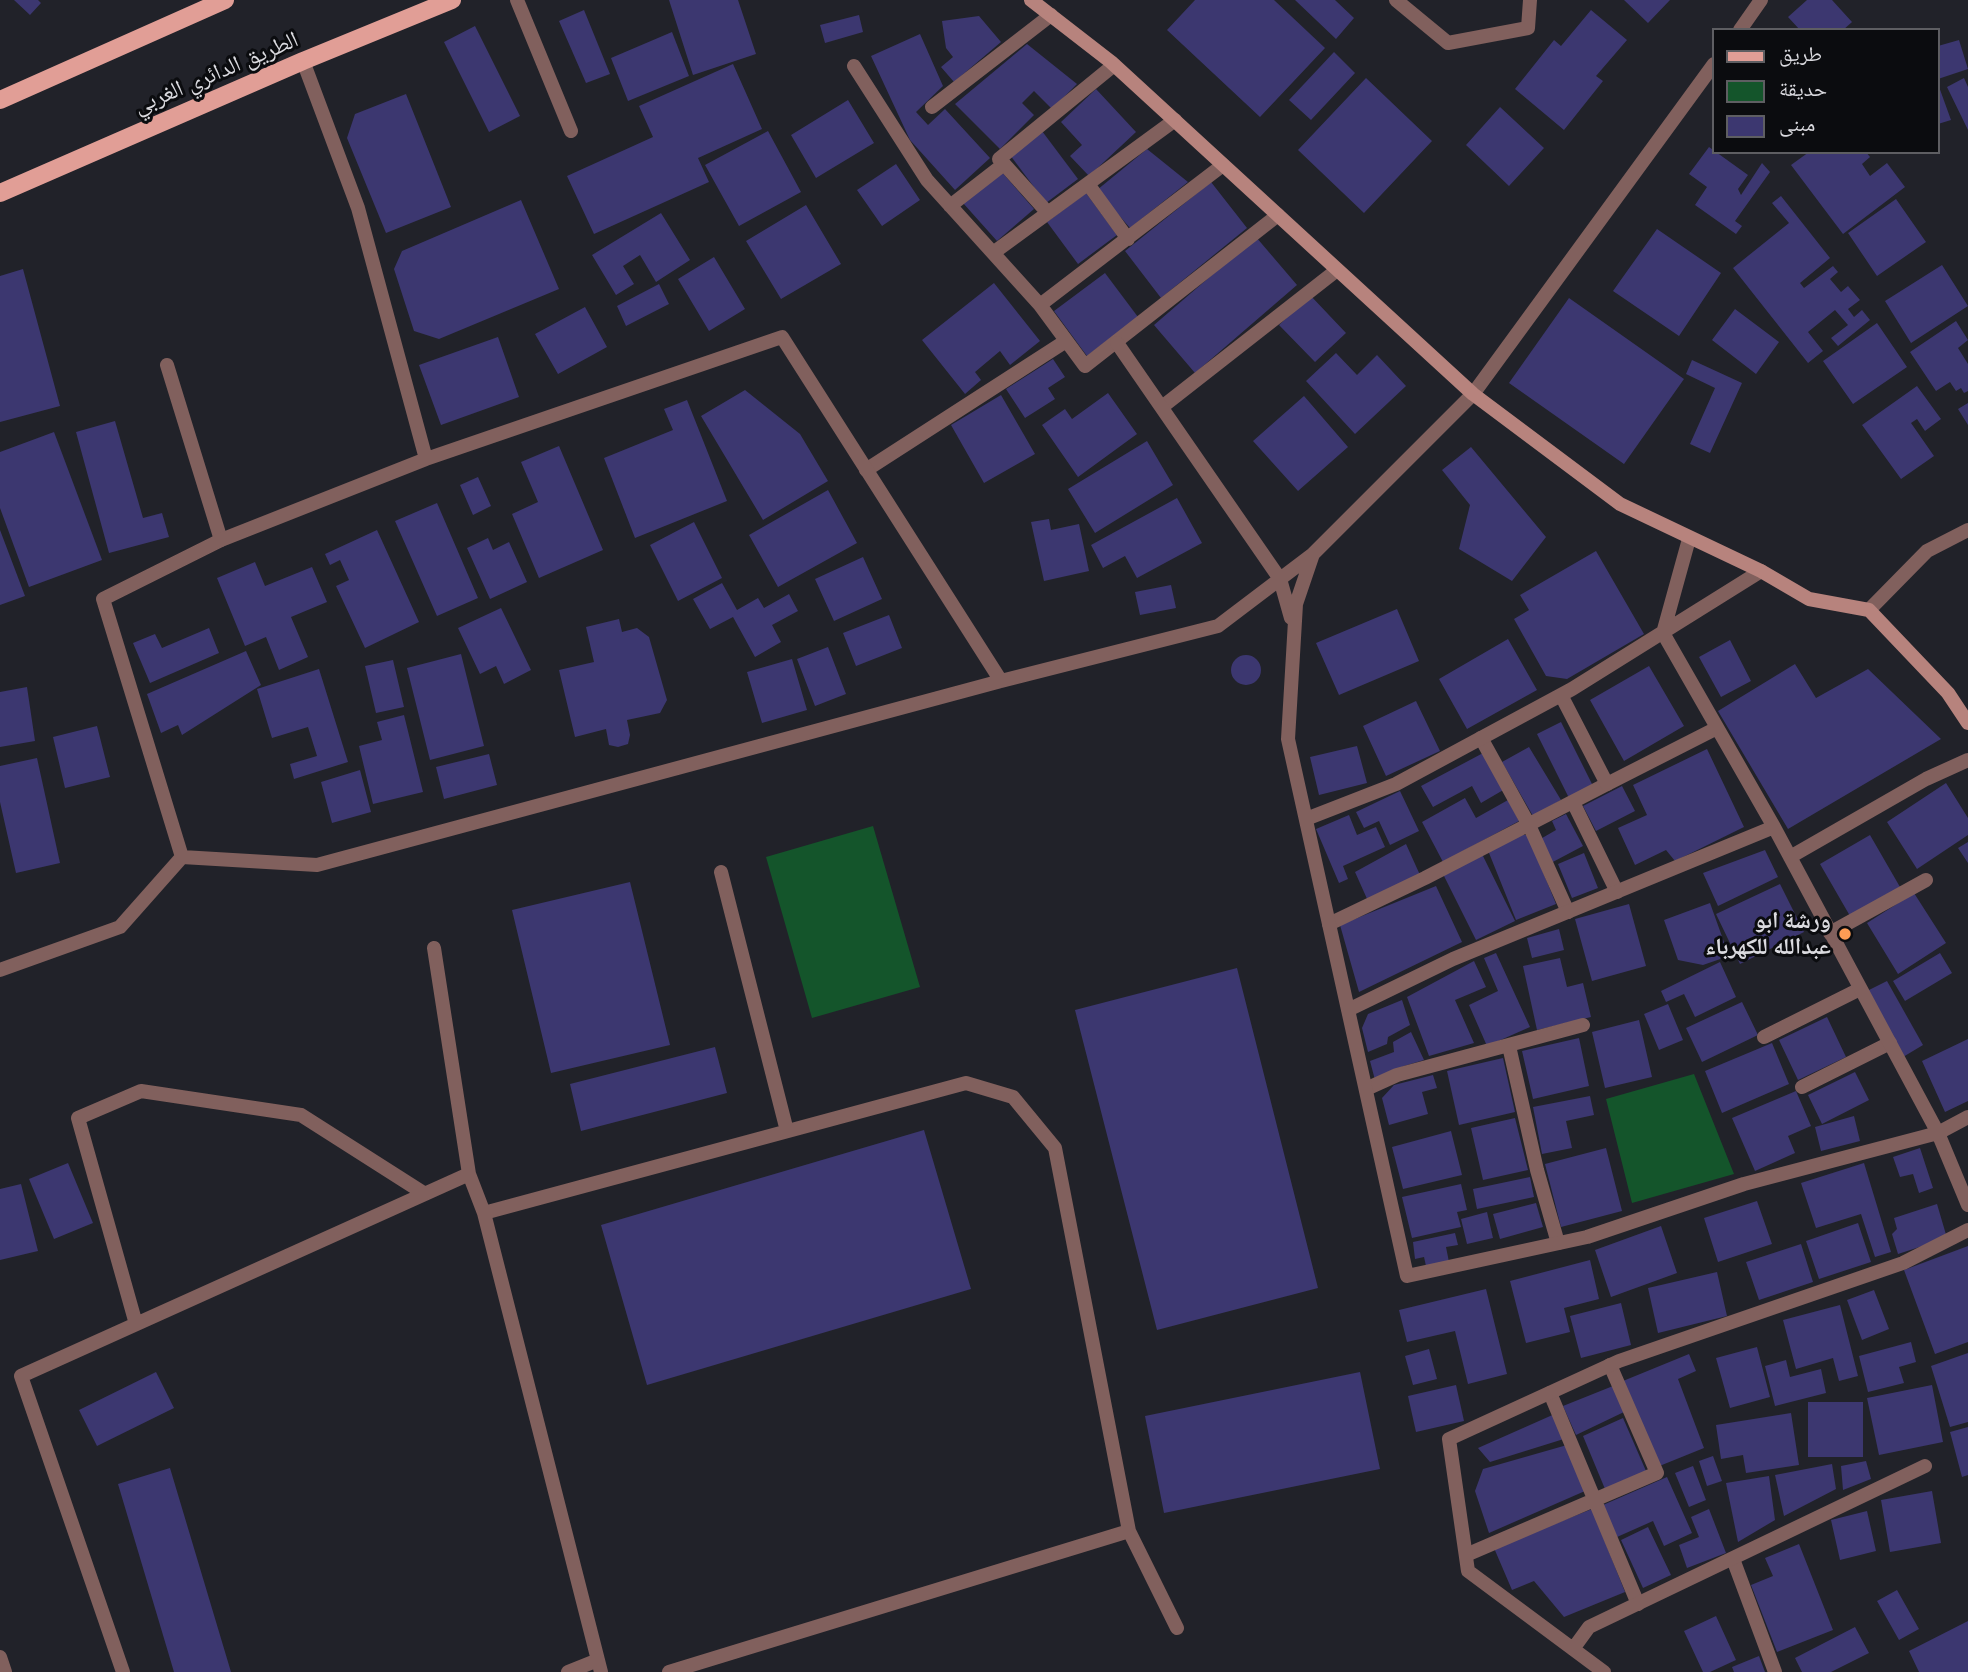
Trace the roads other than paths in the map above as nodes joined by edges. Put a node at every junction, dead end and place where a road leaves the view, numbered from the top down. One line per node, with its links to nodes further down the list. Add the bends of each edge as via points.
1 (452, 0): 10 (main road, الطريق الدائري الغربي)
2 (517, 0): 17 (street)
3 (1031, 0): 8 (street)
4 (1396, 0): 5 (street, via 1448,44 1528,28)
5 (1530, 0)
6 (1761, 0): 9 (street)
7 (223, 1): 14 (main road)
8 (1051, 15): 11 (street); 15 (street)
9 (1741, 28)
10 (303, 61): 21 (main road, الطريق الدائري الغربي); 34 (street, via 358,208)
11 (1114, 65): 16 (street); 18 (street, via 999,159)
12 (1713, 65): 32 (street)
13 (854, 66): 22 (street, via 927,180)
14 (0, 100)
15 (932, 107)
16 (1175, 120): 19 (street); 20 (street)
17 (571, 131)
18 (1004, 164): 22 (street); 23 (street)
19 (1223, 165): 24 (street); 25 (street)
20 (1088, 184): 23 (street); 25 (street)
21 (0, 193)
22 (950, 206): 26 (street)
23 (1048, 214): 26 (street)
24 (1278, 215): 27 (street); 30 (street)
25 (1128, 239): 28 (street)
26 (993, 253): 28 (street)
27 (1337, 270): 32 (street); 33 (street)
28 (1040, 305): 29 (street)
29 (1066, 341): 30 (street, via 1085,366); 35 (street)
30 (1117, 343): 33 (street)
31 (167, 365): 38 (street)
32 (1473, 394): 37 (street, via 1620,504); 39 (street)
33 (1162, 408): 41 (street)
34 (426, 458): 35 (street, via 782,337); 38 (street)
35 (866, 470): 45 (street)
36 (1968, 530): 42 (street, via 1927,551)
37 (1689, 539): 40 (street); 44 (street)
38 (221, 540): 57 (street, via 103,598)
39 (1313, 554): 41 (street); 43 (street, via 1296,604)
40 (1760, 571): 42 (street, via 1809,599); 44 (street)
41 (1280, 579): 43 (street); 45 (street, via 1218,626)
42 (1868, 610): 47 (street, via 1948,693)
43 (1294, 630): 53 (street, via 1288,739)
44 (1662, 633): 46 (street); 48 (street)
45 (1001, 681): 57 (street, via 317,865)
46 (1561, 695): 49 (street); 51 (street)
47 (1968, 723)
48 (1717, 728): 51 (street); 55 (street)
49 (1481, 738): 53 (street, via 1396,784); 54 (street)
50 (1968, 760): 56 (street)
51 (1607, 784): 52 (street)
52 (1573, 802): 54 (street); 60 (street)
53 (1306, 819): 62 (street)
54 (1529, 825): 61 (street); 62 (street)
55 (1774, 827): 56 (street); 60 (street)
56 (1790, 857): 63 (street)
57 (182, 858): 65 (street, via 120,927)
58 (721, 872): 75 (street)
59 (1926, 880): 63 (street)
60 (1617, 892): 61 (street)
61 (1568, 912): 67 (street, via 1453,959)
62 (1329, 924): 67 (street)
63 (1830, 933): 66 (street)
64 (434, 948): 77 (street)
65 (0, 970)
66 (1860, 989): 69 (street); 70 (street)
67 (1348, 1010): 73 (street)
68 (1583, 1025): 71 (street)
69 (1764, 1037)
70 (1890, 1043): 72 (street); 76 (street)
71 (1509, 1046): 73 (street, via 1397,1075); 82 (street, via 1536,1170)
72 (1802, 1087)
73 (1366, 1089): 82 (street, via 1407,1276)
74 (1968, 1117): 76 (street)
75 (787, 1131): 80 (street); 88 (street, via 966,1083 1013,1097 1055,1148)
76 (1938, 1133): 79 (street); 82 (street, via 1744,1184)
77 (469, 1174): 78 (street); 80 (street)
78 (425, 1194): 83 (street); 83 (street, via 301,1115 141,1091 78,1118)
79 (1968, 1205)
80 (484, 1213): 95 (street)
81 (1968, 1230): 84 (street, via 1903,1263)
82 (1558, 1243)
83 (136, 1324): 97 (street, via 21,1376)
84 (1610, 1365): 85 (street); 87 (street, via 1657,1473)
85 (1550, 1393): 87 (street); 89 (street, via 1450,1439)
86 (1925, 1466): 90 (street)
87 (1595, 1500): 89 (street); 91 (street)
88 (1129, 1531): 92 (street); 99 (street)
89 (1466, 1555): 93 (street, via 1468,1571)
90 (1733, 1559): 91 (street); 101 (street)
91 (1638, 1604): 93 (street, via 1589,1627)
92 (1177, 1628)
93 (1573, 1649): 100 (street)
94 (0, 1657): 96 (street)
95 (599, 1666): 98 (street)
96 (5, 1672)
97 (123, 1672)
98 (568, 1672)
99 (668, 1672)
100 (1604, 1672)
101 (1775, 1672)

